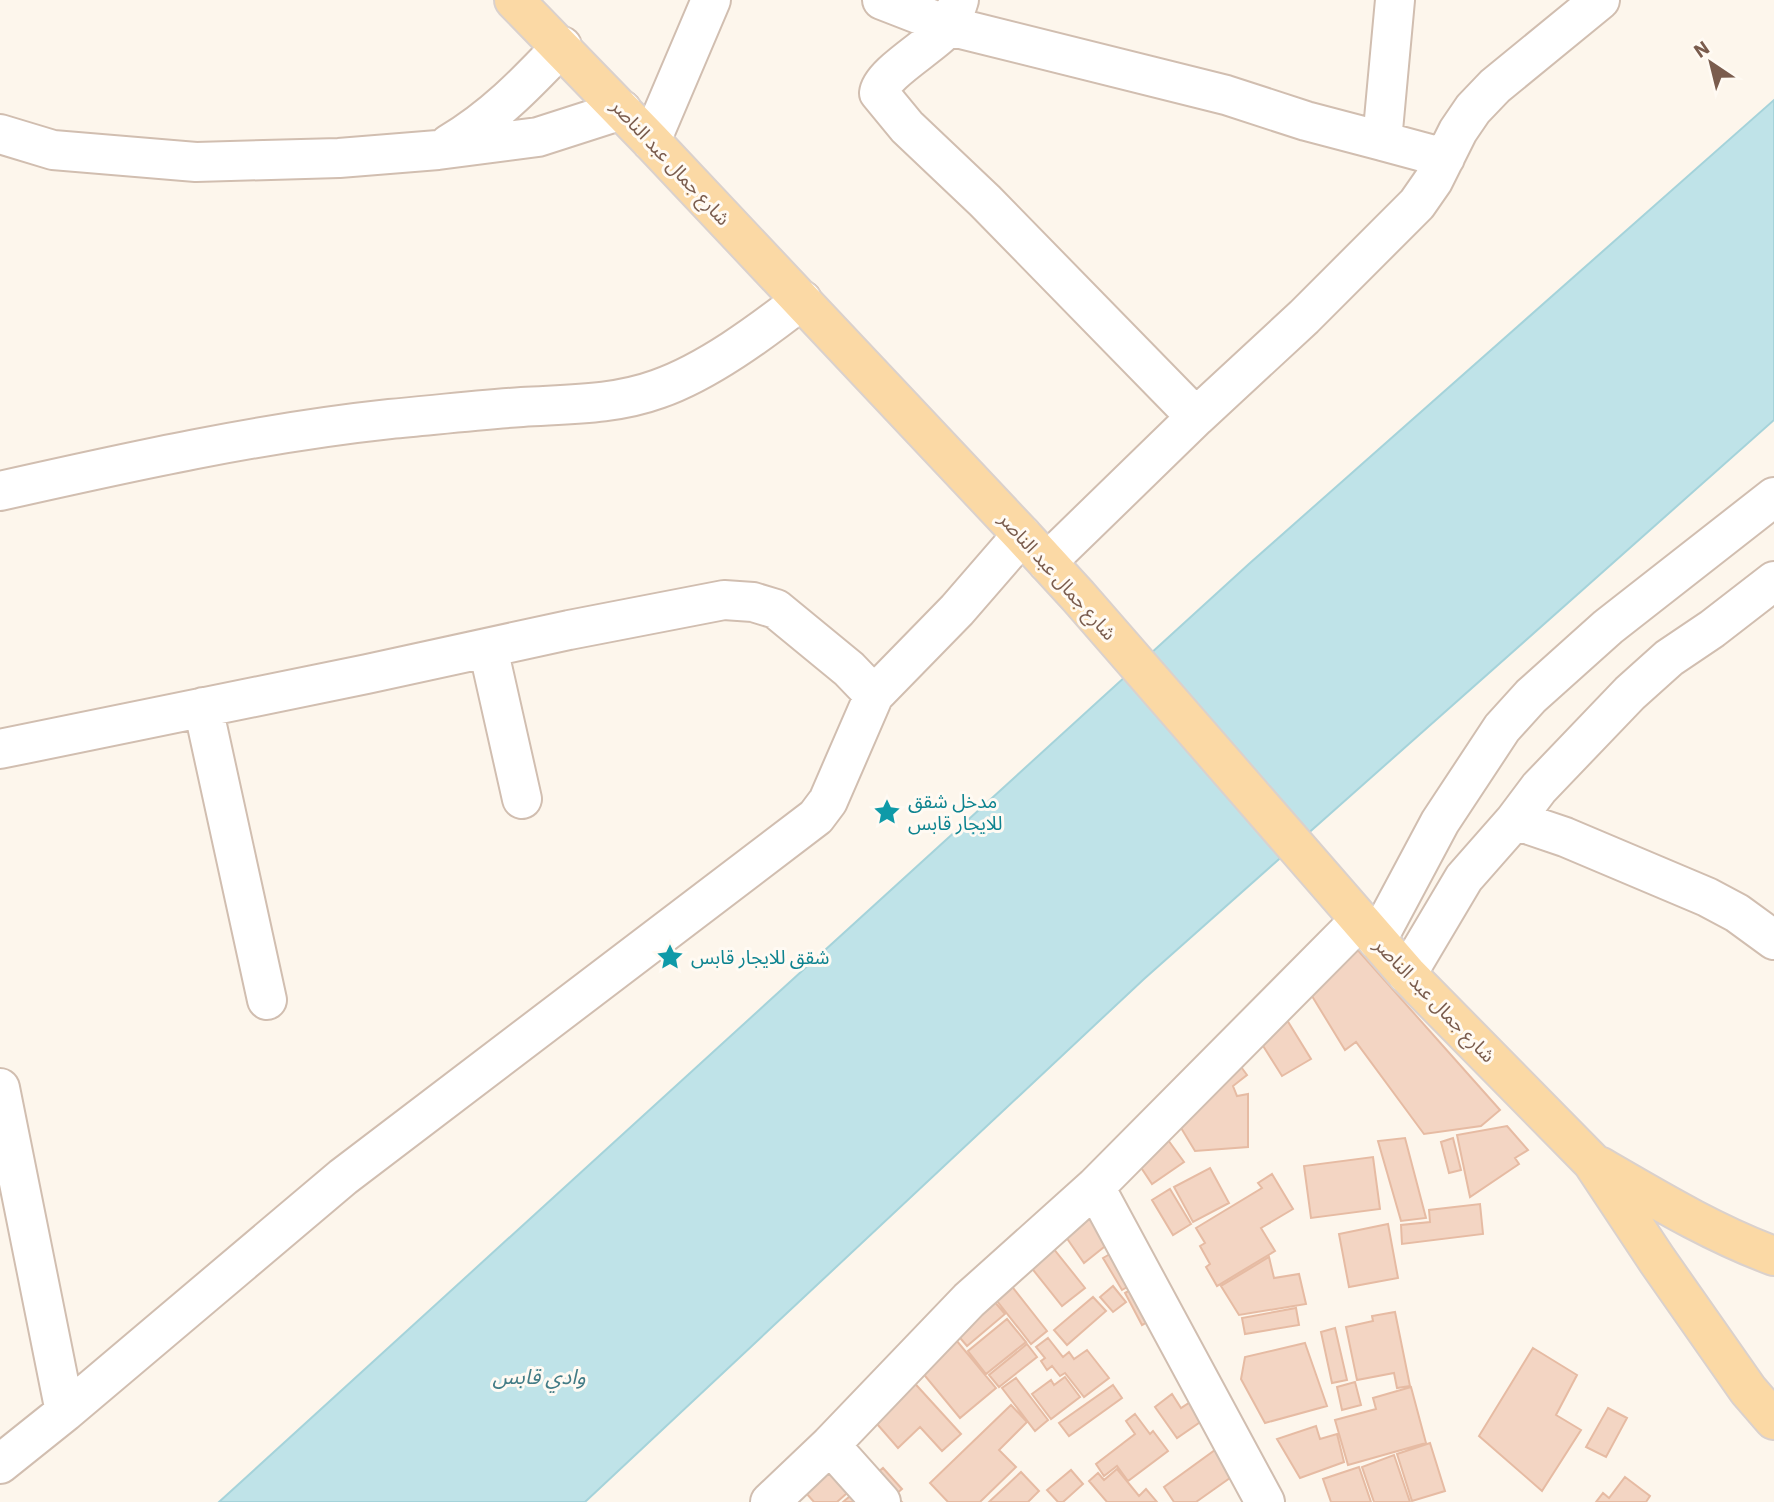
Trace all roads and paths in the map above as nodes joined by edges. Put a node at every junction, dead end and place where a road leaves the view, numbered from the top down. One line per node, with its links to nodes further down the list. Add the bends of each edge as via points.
1 (514, 0): 8 (main road, شارع جمال عبد الناصر)
2 (711, 0): 11 (street)
3 (882, 0): 6 (street)
4 (1395, 0): 12 (street)
5 (1600, 0): 7 (street)
6 (954, 13): 12 (street); 16 (street, via 879,87 879,93 907,127)
7 (1572, 13): 14 (street, via 1480,102)
8 (562, 46): 9 (main road, شارع جمال عبد الناصر); 13 (street, via 480,126)
9 (622, 110): 11 (main road, شارع جمال عبد الناصر); 13 (street, via 538,136)
10 (0, 134): 13 (street, via 53,150 196,162)
11 (651, 141): 15 (main road, شارع جمال عبد الناصر)
12 (1382, 141): 14 (street)
13 (438, 150)
14 (1445, 158): 16 (street, via 1417,204)
15 (802, 300): 17 (street, via 758,334 697,370 660,389 620,400 390,419 295,432); 19 (main road, شارع جمال عبد الناصر)
16 (1195, 417): 19 (street)
17 (0, 491)
18 (1774, 497): 27 (street, via 1608,627 1531,696 1502,728)
19 (1035, 548): 22 (street, via 957,610); 27 (main road, شارع جمال عبد الناصر)
20 (1774, 581): 26 (street, via 1669,658 1630,693 1539,788)
21 (488, 648): 22 (street, via 724,600 753,602 776,609 796,624); 23 (street); 25 (street)
22 (874, 695): 35 (street, via 828,801 816,817 342,1177)
23 (203, 707): 24 (street); 30 (street)
24 (0, 749)
25 (522, 799)
26 (1515, 820): 28 (street, via 1707,897); 29 (street, via 1464,878)
27 (1369, 930): 29 (main road, شارع جمال عبد الناصر); 33 (street)
28 (1774, 940)
29 (1407, 974): 32 (main road, شارع جمال عبد الناصر)
30 (267, 1000)
31 (0, 1088): 35 (street)
32 (1592, 1162): 34 (main road, via 1670,1208); 36 (main road, via 1748,1390)
33 (1096, 1187): 37 (street, via 969,1300); 41 (street)
34 (1774, 1256)
35 (65, 1412): 38 (street)
36 (1774, 1420)
37 (830, 1445): 39 (street); 40 (street)
38 (0, 1464)
39 (770, 1502)
40 (881, 1502)
41 (1265, 1502)

